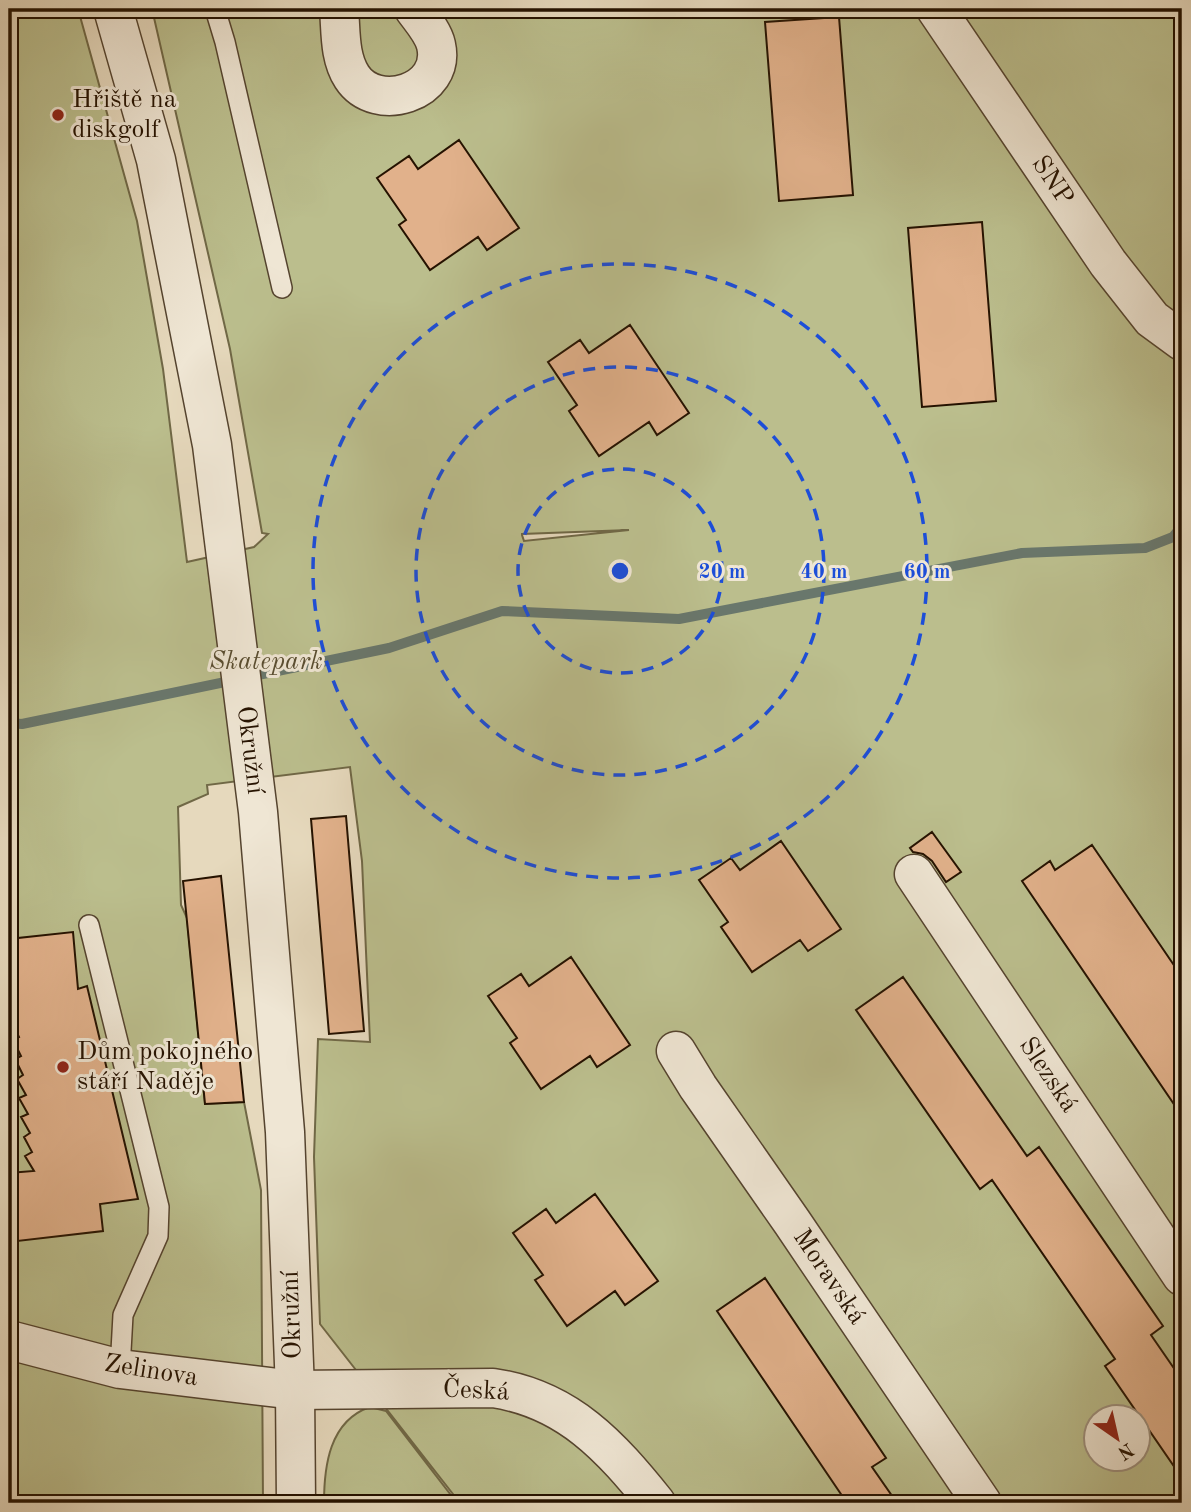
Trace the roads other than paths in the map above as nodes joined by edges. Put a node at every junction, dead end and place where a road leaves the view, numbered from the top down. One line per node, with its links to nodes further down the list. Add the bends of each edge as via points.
1 (113, 9): 14 (street, Okružní, via 156,160 212,445 258,812 283,1106)
2 (215, 9): 6 (lane)
3 (339, 9): 4 (street, via 343,58 349,71 363,89 386,96 408,94 425,82 437,60 433,37)
4 (414, 9)
5 (936, 9): 7 (street, SNP, via 1108,264 1152,319)
6 (282, 288)
7 (1182, 341)
8 (914, 874): 11 (street, Slezská)
9 (89, 925): 13 (lane, via 159,1207 158,1236 123,1315)
10 (676, 1051): 17 (street, Moravská)
11 (1182, 1276)
12 (9, 1340): 13 (street, Zelinova)
13 (120, 1369): 14 (street, Zelinova)
14 (295, 1390): 15 (street, Okružní); 16 (street, Česká, via 515,1391 563,1412 586,1428 623,1462)
15 (296, 1503)
16 (656, 1503)
17 (982, 1503)

